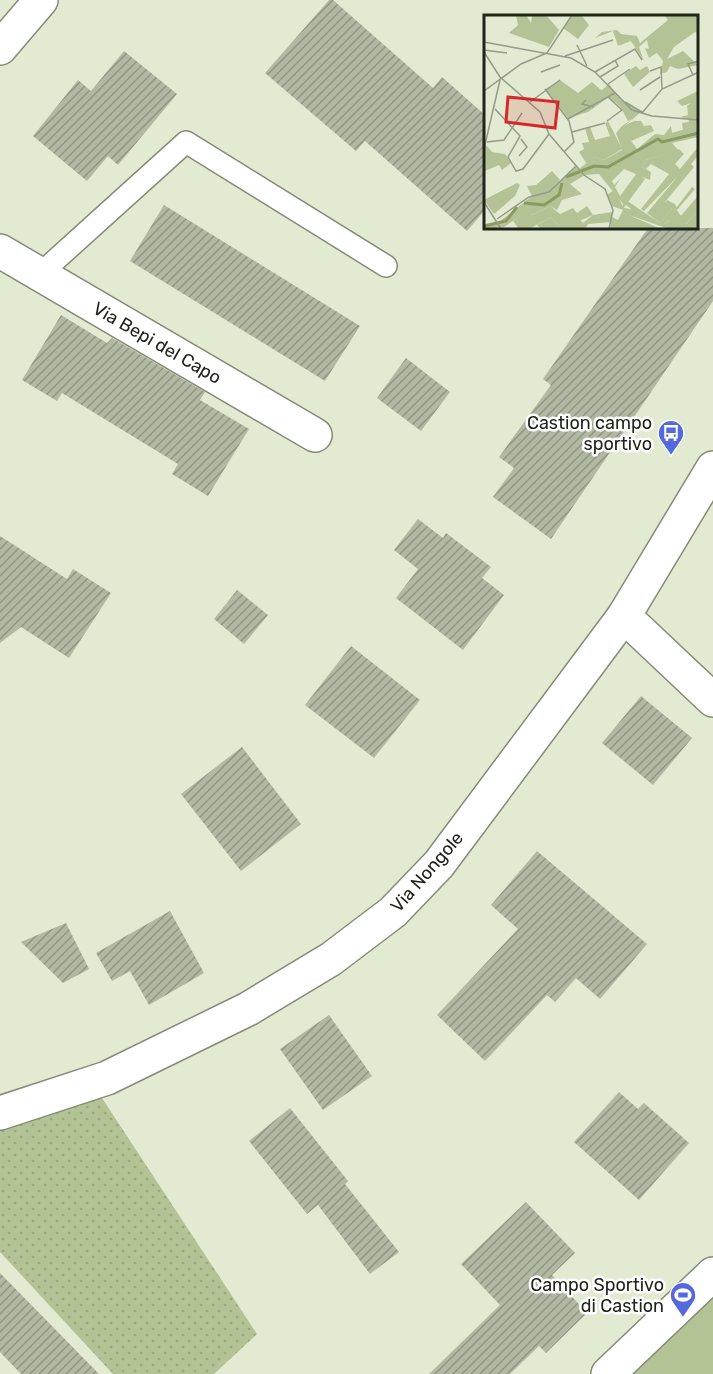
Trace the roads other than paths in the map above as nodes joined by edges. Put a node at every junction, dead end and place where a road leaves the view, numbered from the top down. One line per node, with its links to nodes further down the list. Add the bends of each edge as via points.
1 (41, 0): 2 (street)
2 (0, 48)
3 (0, 251): 5 (street, Via Bepi del Capo)
4 (386, 266): 5 (lane, via 186,142)
5 (40, 274): 6 (street, Via Bepi del Capo)
6 (315, 435)
7 (713, 468): 8 (street, Via Nongole)
8 (624, 616): 9 (street); 10 (street, Via Nongole, via 439,864 365,936 248,1009 117,1073)
9 (713, 700)
10 (0, 1113)
11 (713, 1275): 12 (street)
12 (608, 1374)

